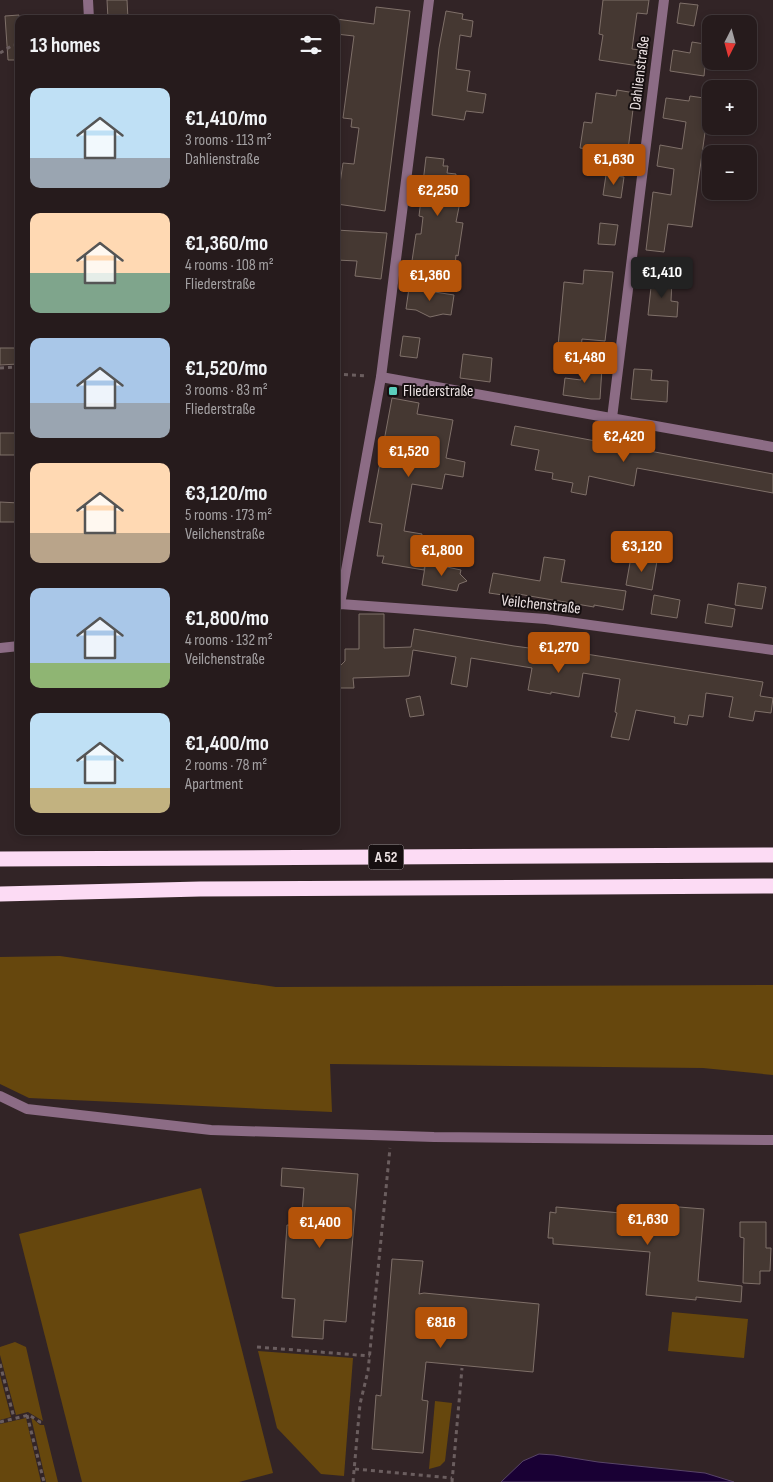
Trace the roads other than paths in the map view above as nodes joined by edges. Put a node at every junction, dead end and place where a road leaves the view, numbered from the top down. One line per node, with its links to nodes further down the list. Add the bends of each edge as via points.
1 (88, 0): 4 (street)
2 (429, 0): 5 (street)
3 (664, 0): 6 (street, Dahlienstraße)
4 (89, 15)
5 (381, 377): 6 (street); 8 (street)
6 (612, 418): 7 (street)
7 (773, 447)
8 (340, 595)
9 (340, 606): 12 (street, Veilchenstraße, via 546,619)
10 (15, 646): 11 (street)
11 (0, 648)
12 (773, 650)
13 (773, 855): 14 (highway, A 52)
14 (0, 859)
15 (773, 886): 16 (highway, A 52, via 200,889)
16 (0, 894)
17 (0, 1096): 18 (street, via 27,1109 211,1130 395,1136)
18 (773, 1140)

